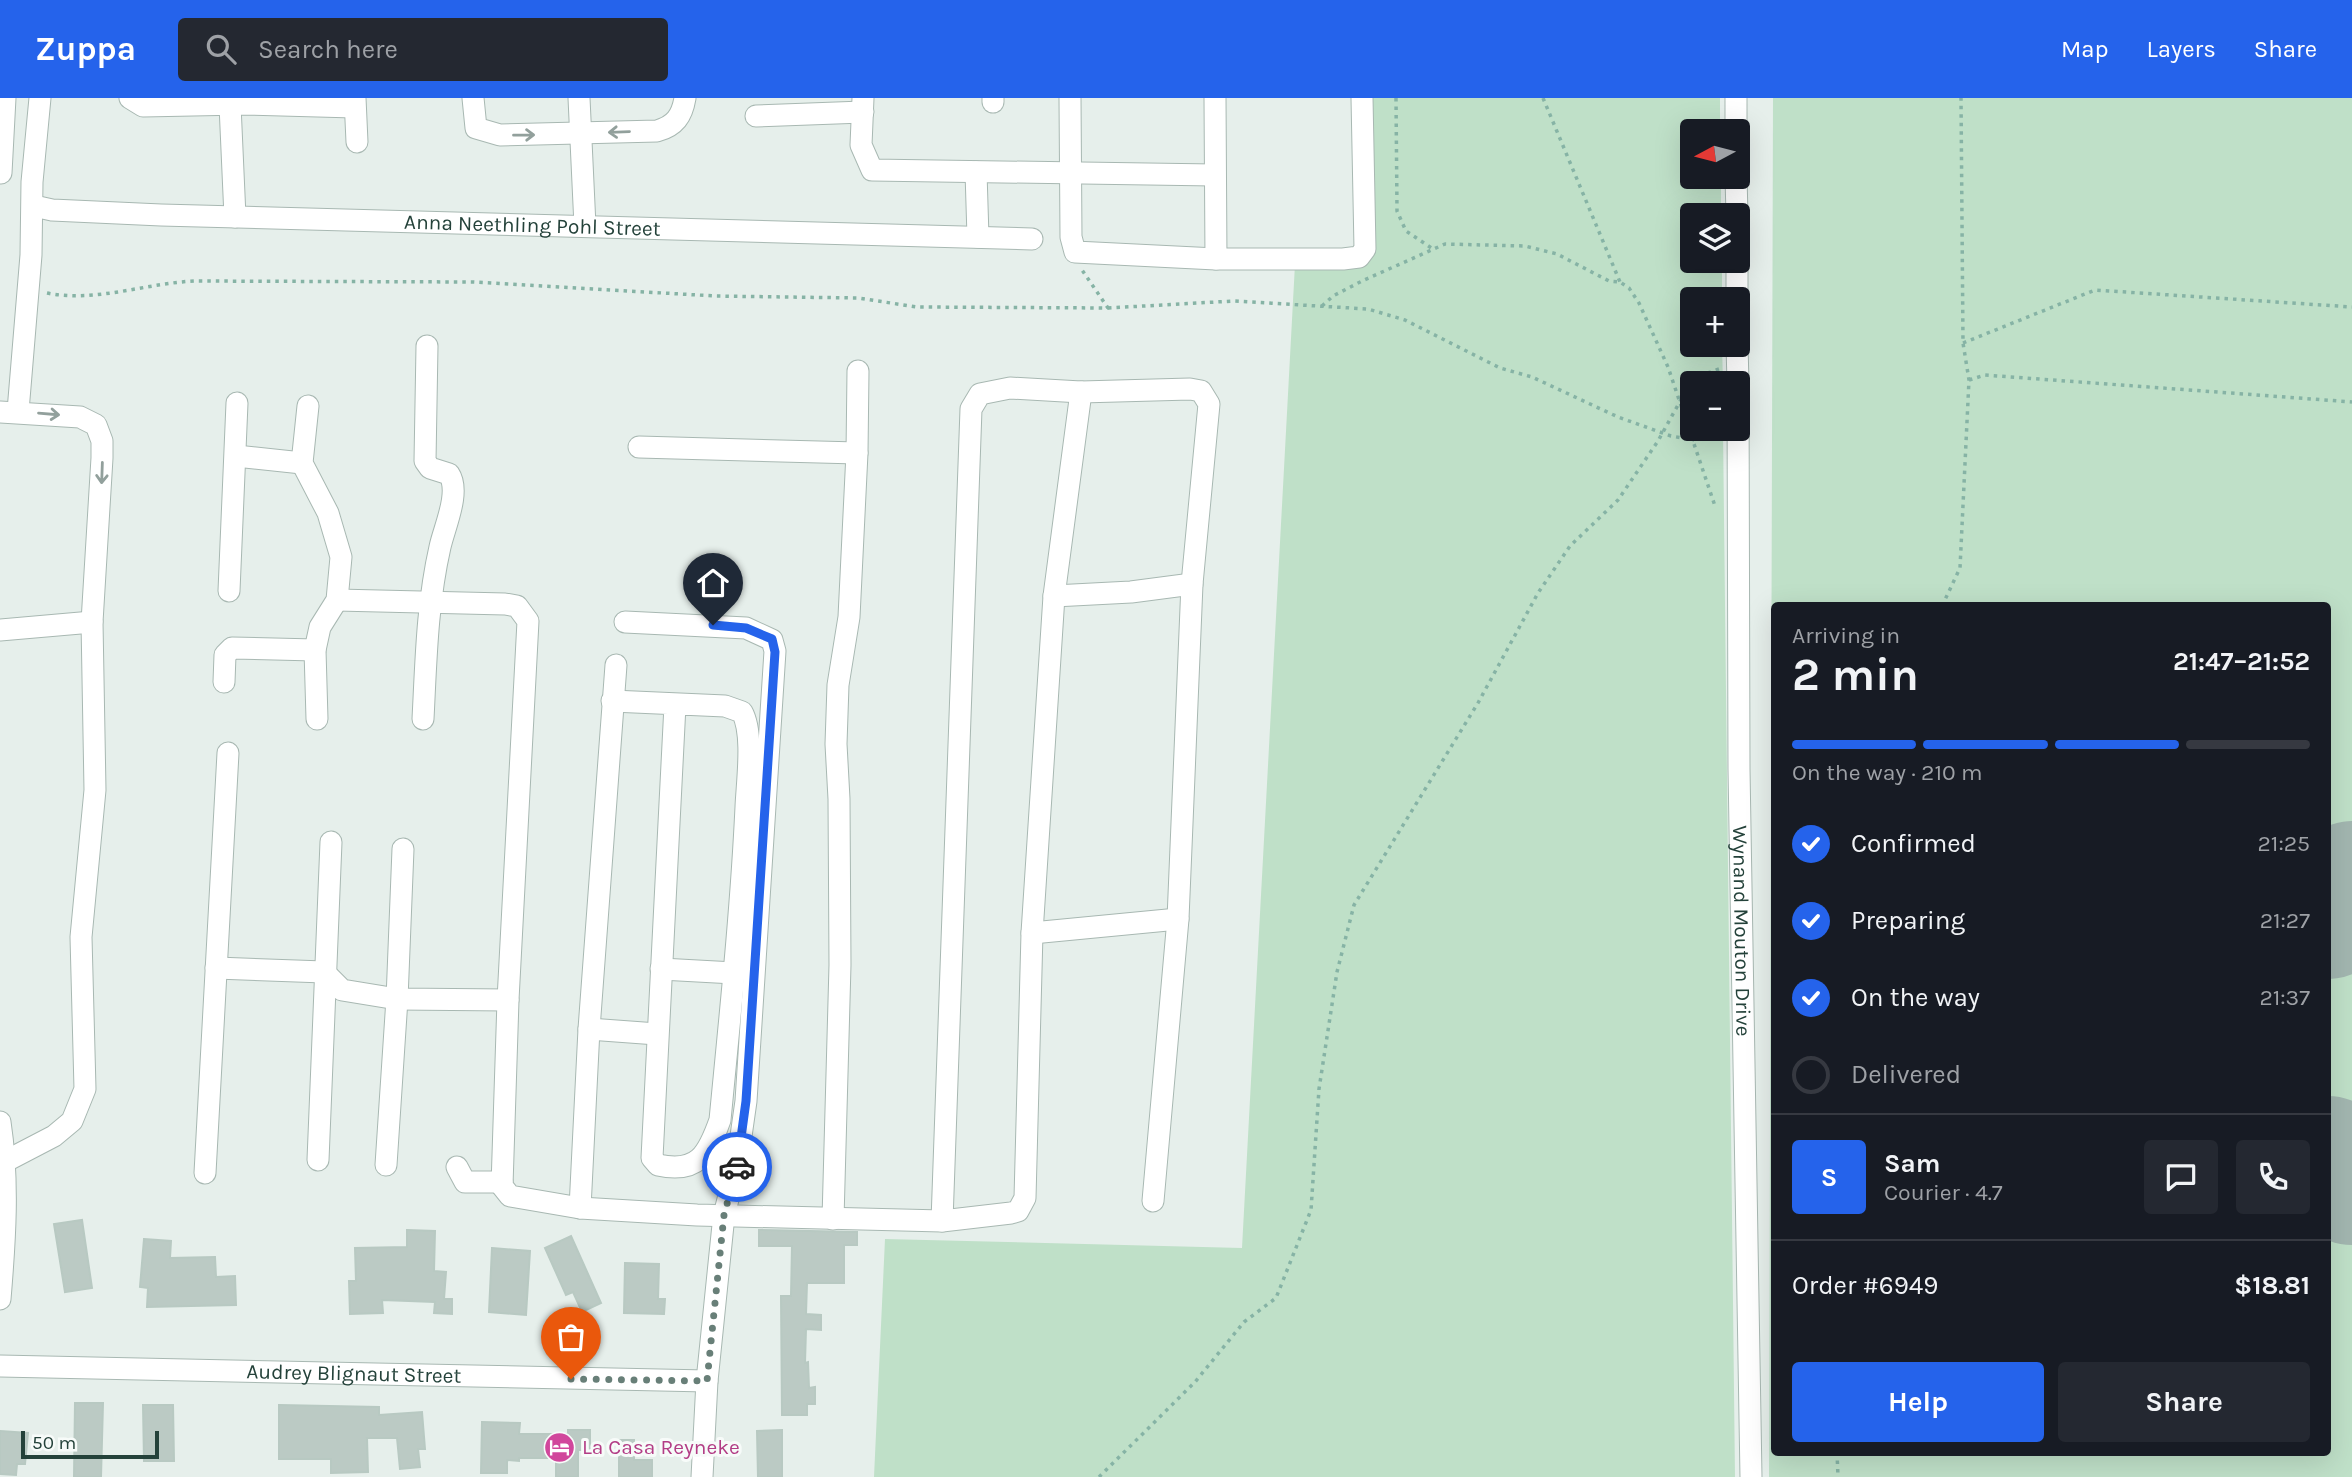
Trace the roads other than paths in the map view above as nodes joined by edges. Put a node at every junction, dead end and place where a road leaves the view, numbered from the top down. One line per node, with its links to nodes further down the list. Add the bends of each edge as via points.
1 (5, 98): 20 (street)
2 (40, 98): 22 (street)
3 (130, 98): 11 (street, via 143,106)
4 (473, 98): 16 (street, one-way to 16, via 474,122 484,132)
5 (579, 98): 16 (street)
6 (685, 98): 16 (street, one-way to 16, via 671,127)
7 (1070, 98): 19 (street)
8 (1215, 98): 21 (street)
9 (1362, 98): 27 (street, via 1362,255)
10 (1736, 98): 15 (street)
11 (239, 102): 12 (street); 23 (street)
12 (355, 103): 17 (street)
13 (863, 105): 14 (street); 18 (street, via 861,145 872,170)
14 (756, 116)
15 (1736, 119)
16 (580, 134): 24 (street)
17 (357, 142)
18 (976, 172): 19 (street); 25 (street)
19 (1071, 172): 21 (street); 27 (street, via 1071,237 1079,254)
20 (2, 173)
21 (1214, 175): 27 (street)
22 (34, 206): 23 (street, Anna Neethling Pohl Street); 33 (street)
23 (235, 218): 24 (street, Anna Neethling Pohl Street)
24 (585, 226): 25 (street, Anna Neethling Pohl Street)
25 (978, 237): 26 (street, Anna Neethling Pohl Street)
26 (1032, 239)
27 (1216, 258)
28 (427, 346): 43 (street, via 425,461 430,468 449,474 452,481)
29 (858, 372): 36 (street)
30 (1081, 392): 39 (street, via 1190,389 1206,396 1209,404); 41 (street); 78 (street, via 1054,388 991,391 981,394 971,409)
31 (237, 403): 37 (street)
32 (308, 406): 38 (street)
33 (9, 411): 44 (street, one-way to 44, via 80,417 100,431 100,536)
34 (1738, 441): 83 (street, Wynand Mouton Drive)
35 (639, 447): 36 (street)
36 (857, 453): 77 (street, via 849,617 836,733 840,965)
37 (236, 456): 38 (street); 40 (street)
38 (302, 463): 42 (street, via 337,541 341,576)
39 (1192, 584): 41 (street); 57 (street)
40 (229, 591)
41 (1054, 596): 58 (street)
42 (337, 600): 43 (street); 47 (street, via 320,627)
43 (429, 600): 53 (street); 64 (street, via 517,606 528,621)
44 (92, 622): 46 (street); 69 (street, via 95,790 81,937 85,1089 72,1121)
45 (625, 622): 76 (street, via 746,628 772,639 775,652 746,1101)
46 (0, 630)
47 (314, 650): 49 (street, via 232,648 225,655); 52 (street)
48 (617, 665): 50 (street)
49 (224, 682)
50 (612, 701): 51 (street); 65 (street)
51 (675, 705): 60 (street); 62 (street, via 725,706 746,718 747,772)
52 (317, 719)
53 (423, 719)
54 (228, 753): 59 (street)
55 (331, 842): 61 (street)
56 (403, 849): 63 (street)
57 (1178, 919): 58 (street); 74 (street)
58 (1032, 933): 78 (street, via 1025,1198 1018,1211)
59 (216, 968): 61 (street); 72 (street)
60 (662, 969): 62 (street); 66 (street)
61 (324, 972): 63 (street, via 342,990); 68 (street)
62 (734, 973): 66 (street, via 720,1120 708,1152 688,1166 658,1165 652,1158)
63 (397, 999): 64 (street); 70 (street)
64 (508, 1000): 73 (street)
65 (589, 1029): 66 (street); 75 (street)
66 (657, 1034)
67 (0, 1122): 69 (street)
68 (318, 1160)
69 (6, 1161): 79 (street)
70 (386, 1165)
71 (457, 1167): 73 (street, via 465,1182)
72 (205, 1173)
73 (502, 1182): 75 (street, via 510,1196)
74 (1153, 1201)
75 (580, 1208): 76 (street)
76 (724, 1215): 77 (street); 81 (street)
77 (833, 1219): 78 (street)
78 (942, 1221)
79 (0, 1299)
80 (0, 1366): 81 (street, Audrey Blignaut Street)
81 (707, 1381): 82 (street)
82 (702, 1477)
83 (1751, 1477)

